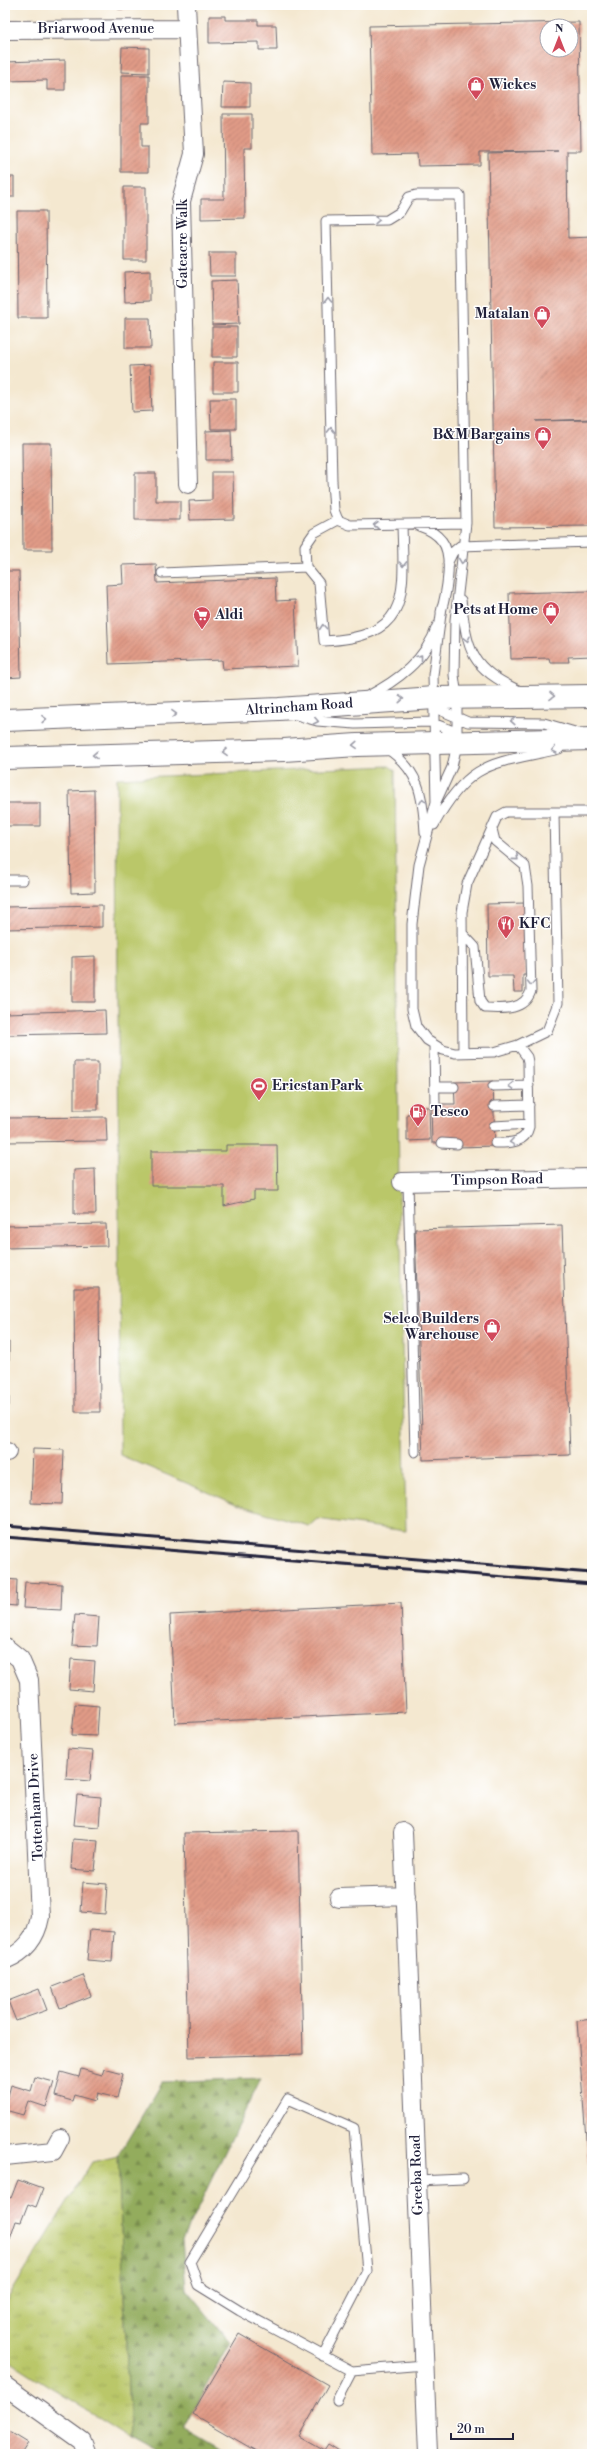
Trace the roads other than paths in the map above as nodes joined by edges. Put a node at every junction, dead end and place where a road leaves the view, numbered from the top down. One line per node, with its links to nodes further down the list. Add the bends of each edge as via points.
1 (186, 5): 2 (street, Gateacre Walk)
2 (186, 29): 3 (street, Briarwood Avenue); 4 (street, Gateacre Walk, via 194,154 181,201)
3 (5, 30)
4 (188, 484)
5 (338, 520): 6 (lane, one-way to 6, via 334,510 332,481 326,221 387,220 400,212 409,197 460,195); 7 (lane, one-way to 5, via 350,525); 12 (lane, via 314,533 305,546)
6 (466, 522): 8 (lane); 10 (lane)
7 (402, 525): 8 (lane); 12 (lane, one-way to 12, via 403,579 398,603 388,622 372,634 348,640 324,641 319,583)
8 (415, 525): 11 (lane, via 431,531 443,542)
9 (592, 542): 10 (lane)
10 (464, 546): 11 (lane, via 456,549); 14 (lane, one-way to 14)
11 (448, 562): 15 (lane)
12 (306, 568): 13 (lane)
13 (162, 573)
14 (459, 587): 16 (lane, one-way to 16, via 466,642 474,658 490,674); 20 (lane, via 454,667)
15 (442, 607): 18 (lane, one-way to 15, via 379,690 416,663 429,646); 19 (lane, via 433,675)
16 (529, 696): 17 (highway, Altrincham Road, one-way to 17); 20 (highway, Altrincham Road)
17 (592, 696)
18 (354, 703): 19 (highway, Altrincham Road, one-way to 19); 21 (highway, Altrincham Road)
19 (435, 703): 20 (highway, Altrincham Road); 23 (lane)
20 (457, 707): 23 (lane); 24 (lane, one-way to 20, via 544,724 468,722)
21 (279, 709): 22 (highway, Altrincham Road, one-way to 21); 23 (lane, one-way to 23, via 317,721)
22 (5, 720)
23 (446, 736): 24 (highway); 25 (highway); 27 (lane); 27 (lane, via 452,767)
24 (592, 738): 31 (lane, one-way to 31, via 514,757 478,771 446,803)
25 (381, 745): 26 (highway, one-way to 26); 31 (lane, one-way to 25, via 422,793 412,772)
26 (5, 758)
27 (436, 802): 31 (lane)
28 (592, 812): 29 (lane)
29 (554, 813): 30 (lane, via 506,812 497,817); 35 (lane, via 558,1003 546,1031)
30 (492, 829): 34 (lane, via 467,884 462,912); 34 (lane, one-way to 34, via 495,841 525,866 528,886 531,991 524,1003 515,1008 485,1008 480,1001 475,947)
31 (426, 840): 36 (lane, via 419,865 414,905 412,1008 416,1026)
32 (5, 880): 33 (lane)
33 (23, 880)
34 (462, 934): 37 (lane)
35 (518, 1045): 37 (lane, via 494,1052); 38 (lane, via 527,1057)
36 (434, 1046): 37 (lane, via 443,1050); 40 (lane)
37 (463, 1052)
38 (529, 1085): 39 (lane, one-way to 39); 43 (lane)
39 (493, 1086)
40 (435, 1087): 41 (lane); 42 (lane)
41 (454, 1087)
42 (435, 1104)
43 (529, 1105): 44 (lane); 45 (lane)
44 (494, 1106)
45 (529, 1124): 46 (lane); 48 (lane, one-way to 48, via 527,1134 518,1141)
46 (494, 1126)
47 (442, 1143): 49 (lane)
48 (495, 1143)
49 (457, 1144)
50 (592, 1178): 51 (street, Timpson Road)
51 (405, 1182): 52 (lane)
52 (415, 1452)
53 (5, 1647): 57 (street, Tottenham Drive, via 20,1659 29,1680 40,1917 36,1933 28,1947)
54 (403, 1832): 55 (street, Greeba Road)
55 (406, 1896): 56 (street); 61 (street, Greeba Road)
56 (339, 1898)
57 (5, 1960)
58 (60, 2138): 59 (street, via 53,2151)
59 (5, 2156)
60 (463, 2179): 61 (lane)
61 (417, 2182): 63 (street, Greeba Road)
62 (323, 2356): 62 (lane, via 198,2285 190,2262 288,2099 354,2128 367,2271); 64 (lane)
63 (424, 2365): 64 (lane); 68 (street, Greeba Road)
64 (352, 2371): 66 (lane)
65 (5, 2386): 67 (street, via 82,2441)
66 (337, 2400)
67 (87, 2454)
68 (428, 2454)

